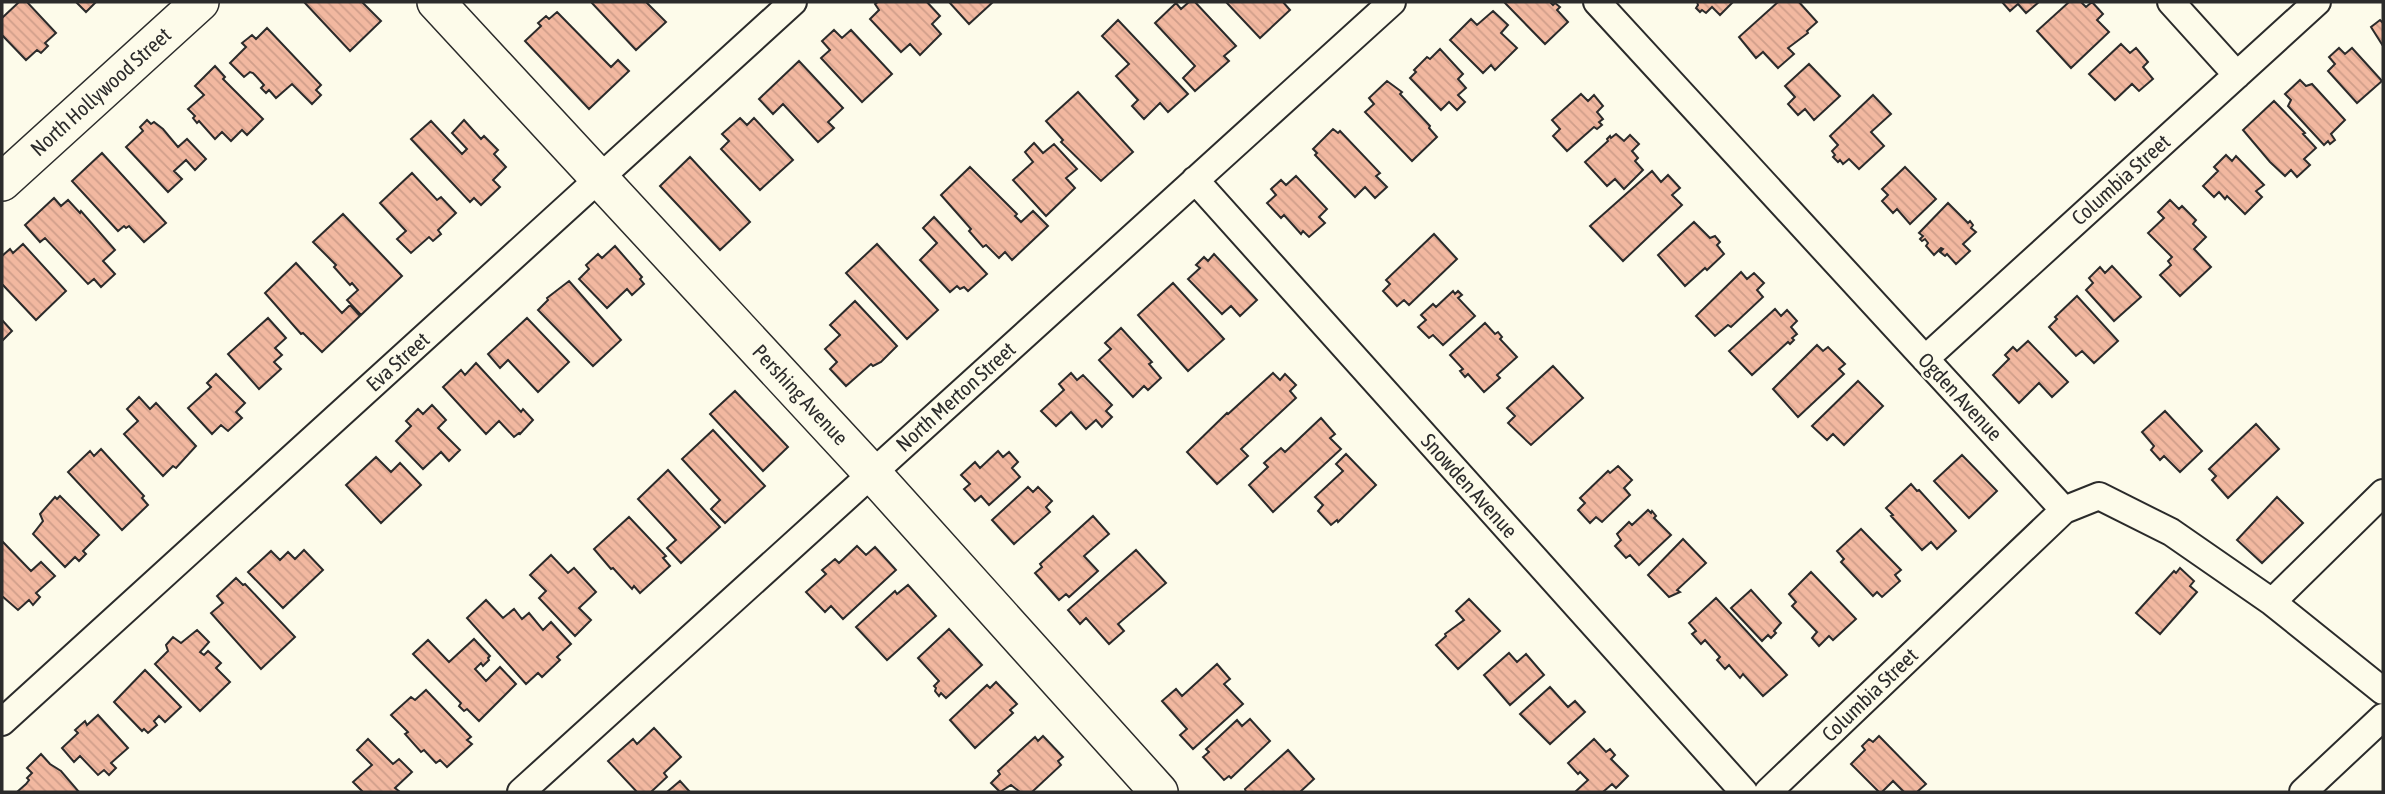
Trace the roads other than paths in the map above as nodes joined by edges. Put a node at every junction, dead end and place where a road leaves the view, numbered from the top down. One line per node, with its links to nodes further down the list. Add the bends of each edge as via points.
1 (200, 2): 11 (street, North Hollywood Street)
2 (436, 2): 9 (street, Pershing Avenue)
3 (793, 2): 9 (street, Eva Street)
4 (1392, 2): 10 (street, North Merton Street)
5 (1597, 2): 12 (street, Ogden Avenue)
6 (2171, 2): 8 (street)
7 (2318, 2): 8 (street, Columbia Street)
8 (2237, 75): 12 (street, Columbia Street)
9 (600, 179): 13 (street, Pershing Avenue); 19 (street, Eva Street)
10 (1195, 180): 13 (street, North Merton Street); 22 (street, Snowden Avenue)
11 (2, 182)
12 (1925, 359): 15 (street, Ogden Avenue)
13 (872, 473): 20 (street, North Merton Street); 21 (street, Pershing Avenue)
14 (2383, 493): 16 (street)
15 (2064, 510): 16 (street, via 2099,496 2171,532); 23 (street, Columbia Street)
16 (2272, 602): 17 (street)
17 (2383, 691)
18 (2383, 717): 24 (street)
19 (2, 722)
20 (531, 789)
21 (1158, 792)
22 (1744, 792)
23 (1768, 792)
24 (2303, 792)

